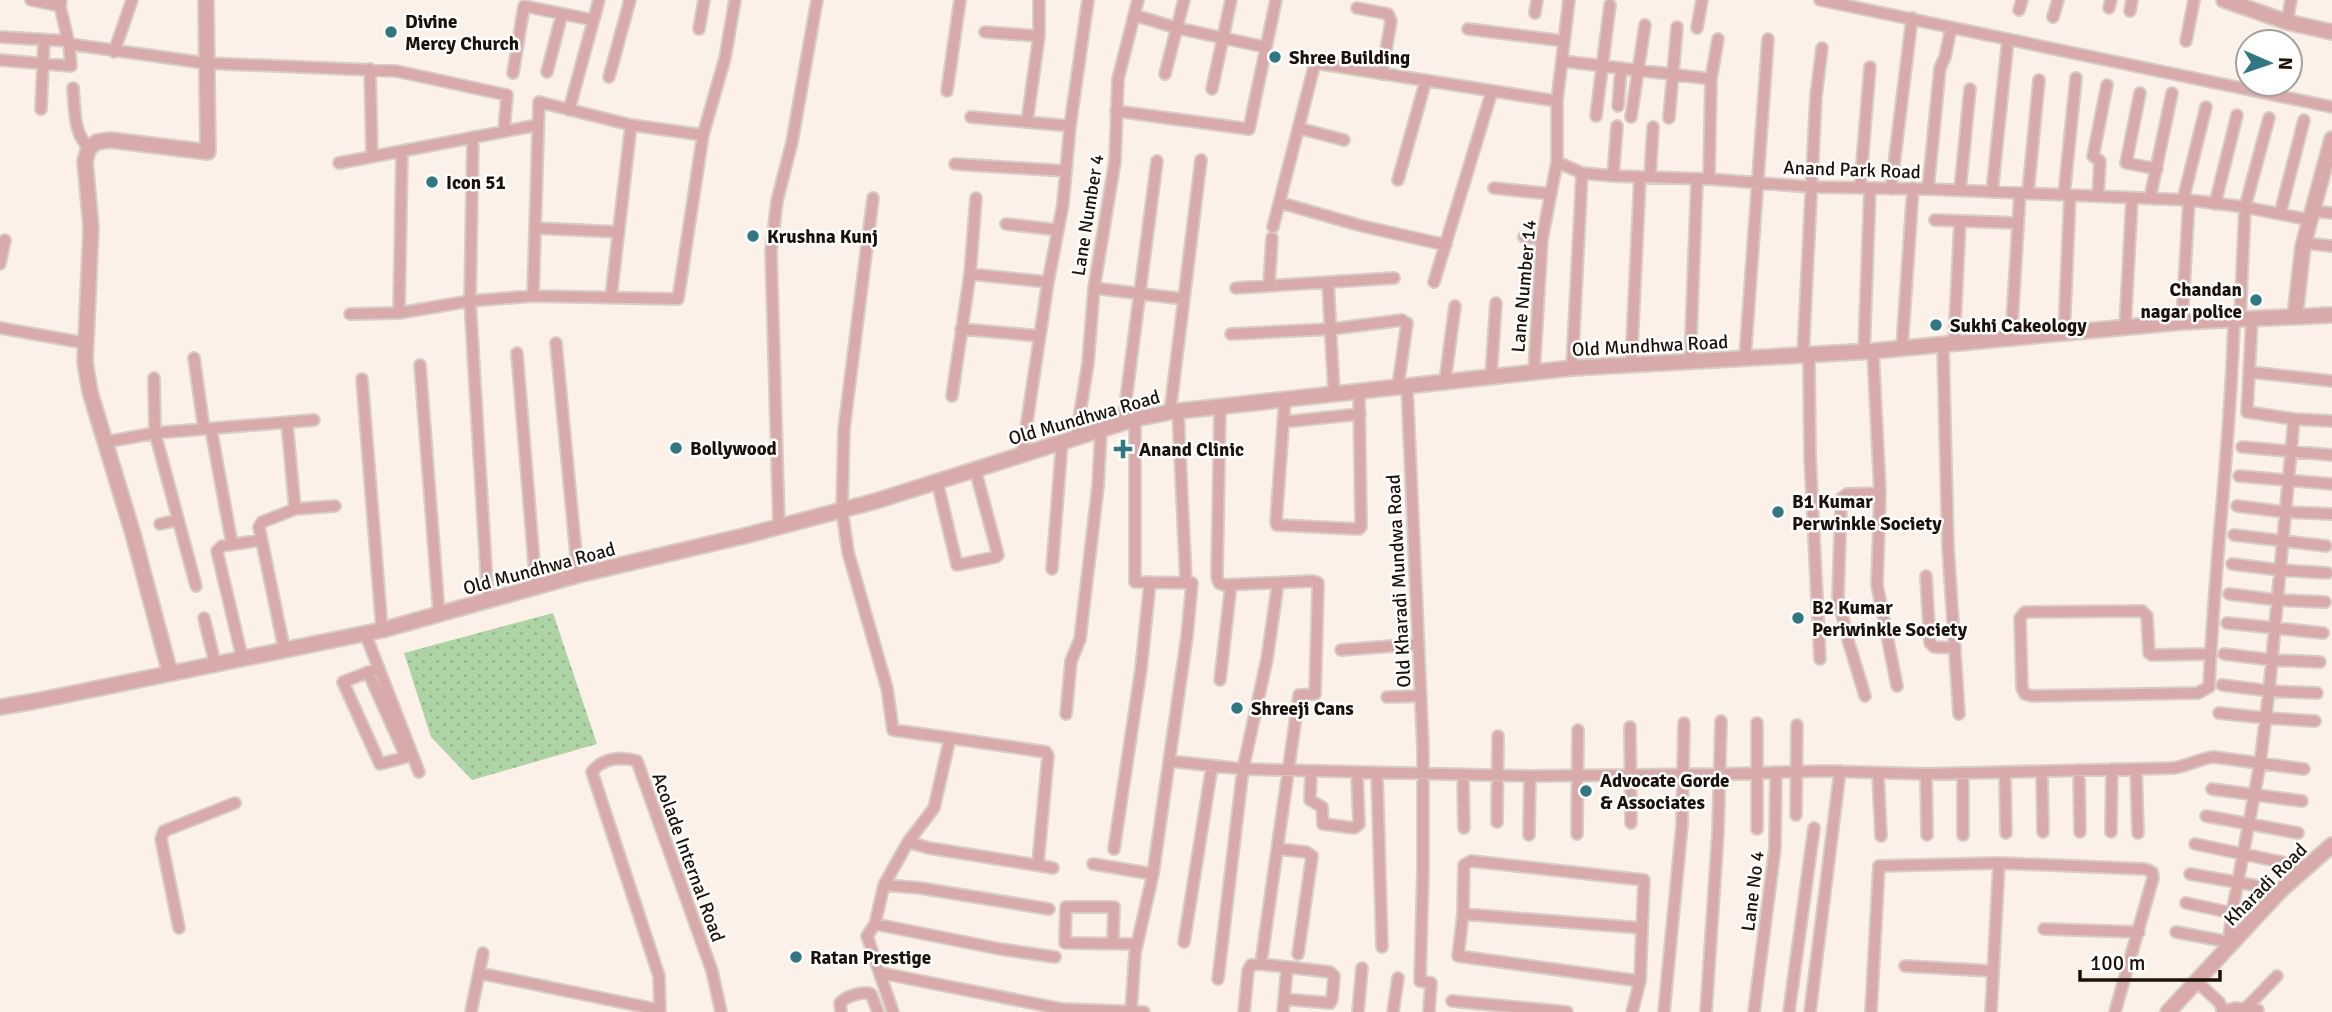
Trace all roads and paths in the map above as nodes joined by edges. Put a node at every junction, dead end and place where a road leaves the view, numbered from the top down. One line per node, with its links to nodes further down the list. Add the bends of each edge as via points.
1 (31, 0): 24 (street)
2 (132, 0): 56 (street)
3 (206, 0): 59 (street)
4 (599, 0): 33 (street)
5 (630, 0): 71 (street)
6 (704, 0): 39 (street)
7 (735, 0): 106 (street, via 725,58)
8 (817, 0): 250 (street, via 771,243)
9 (960, 0): 80 (street)
10 (1040, 0): 44 (street)
11 (1088, 0): 101 (street)
12 (1138, 0): 30 (street, Lane Number 4)
13 (1184, 0): 40 (street)
14 (1231, 0): 46 (street)
15 (1276, 0): 54 (street)
16 (1537, 0): 28 (street)
17 (1569, 0): 51 (street)
18 (1702, 0): 37 (street)
19 (1820, 0): 32 (street)
20 (2058, 0): 31 (street)
21 (2194, 0): 52 (street)
22 (2224, 0): 25 (street)
23 (2291, 0): 34 (street)
24 (55, 2): 53 (street)
25 (2244, 2): 34 (street)
26 (1609, 5): 61 (street)
27 (1357, 8): 69 (street, via 1388,14 1391,21)
28 (1535, 13)
29 (562, 14): 33 (street); 66 (street); 67 (street, via 524,6)
30 (1134, 15): 40 (street); 90 (street, Lane Number 4, via 1118,79)
31 (2053, 17)
32 (1912, 18): 38 (street); 130 (street)
33 (593, 20): 89 (street)
34 (2287, 22): 43 (street)
35 (1645, 25): 65 (street)
36 (1677, 27): 70 (street)
37 (1697, 28)
38 (1951, 28): 47 (street); 132 (street, via 1940,68)
39 (699, 29)
40 (1177, 29): 46 (street); 68 (street)
41 (1468, 29): 51 (street)
42 (985, 32): 44 (street)
43 (2332, 32)
44 (1039, 36): 98 (street)
45 (0, 37): 49 (street)
46 (1221, 38): 54 (street); 78 (street)
47 (2008, 38): 87 (street); 134 (street)
48 (1718, 39): 73 (street)
49 (44, 40): 53 (street); 60 (street)
50 (1768, 40): 125 (street)
51 (1564, 41): 58 (street)
52 (2186, 41)
53 (69, 43): 56 (street); 60 (street, via 71,66)
54 (1265, 47): 90 (street, via 1249,129)
55 (1822, 48): 127 (street)
56 (114, 52): 59 (street)
57 (0, 61): 60 (street)
58 (1562, 61): 61 (street); 84 (street)
59 (205, 62): 64 (street); 110 (street, via 208,152 110,140)
60 (43, 64): 88 (street)
61 (1601, 66): 63 (street); 92 (street)
62 (1870, 67): 129 (street)
63 (1621, 68): 65 (street); 85 (street)
64 (370, 69): 105 (street, via 507,95); 112 (street)
65 (1639, 70): 70 (street); 94 (street)
66 (547, 72)
67 (513, 74)
68 (1165, 74)
69 (1382, 74): 74 (street); 104 (street, via 1315,63)
70 (1673, 74): 73 (street); 95 (street)
71 (610, 77)
72 (2076, 78): 137 (street)
73 (1711, 79): 123 (street)
74 (1426, 80): 81 (street); 124 (street)
75 (2039, 80): 135 (street)
76 (2107, 85): 138 (street, via 2094,156 2099,161)
77 (73, 88): 110 (street, via 78,132)
78 (1212, 89)
79 (1970, 89): 133 (street)
80 (947, 91)
81 (1492, 91): 84 (street); 161 (street)
82 (2140, 93): 118 (street, via 2126,163)
83 (2172, 93): 118 (street)
84 (1557, 101): 115 (street)
85 (1618, 106)
86 (2206, 107): 143 (street)
87 (2332, 107)
88 (41, 109)
89 (569, 110): 99 (street); 100 (street, via 538,102)
90 (1116, 111): 170 (street, Lane Number 4, via 1115,161)
91 (2237, 115): 145 (street)
92 (1597, 116)
93 (971, 117): 98 (street)
94 (1631, 117)
95 (1669, 118)
96 (2269, 118): 146 (street)
97 (2304, 120): 148 (street)
98 (1027, 122): 101 (street)
99 (631, 124): 106 (street); 156 (street)
100 (538, 125): 105 (street); 154 (street)
101 (1070, 126): 119 (street)
102 (1617, 126): 121 (street)
103 (1653, 127): 122 (street)
104 (1298, 128): 108 (street); 144 (street)
105 (504, 131): 107 (street)
106 (703, 135): 174 (street, via 678,299)
107 (473, 137): 111 (street); 176 (street)
108 (1345, 139)
109 (2331, 146): 126 (street)
110 (89, 148): 193 (street, via 85,161 91,228)
111 (402, 151): 112 (street); 179 (street)
112 (372, 157): 116 (street)
113 (1200, 160): 175 (street)
114 (1157, 161): 172 (street)
115 (1556, 162): 120 (street, Anand Park Road); 136 (street, Lane Number 14)
116 (339, 163)
117 (955, 164): 119 (street)
118 (2157, 169): 142 (street)
119 (1066, 171): 155 (street)
120 (1582, 173): 121 (street, Anand Park Road); 205 (street)
121 (1613, 176): 122 (street, Anand Park Road)
122 (1645, 177): 123 (street, Anand Park Road); 204 (street)
123 (1703, 179): 125 (street, Anand Park Road); 202 (street)
124 (1398, 180)
125 (1757, 183): 127 (street, Anand Park Road); 201 (street)
126 (2326, 184): 149 (street)
127 (1812, 187): 129 (street, Anand Park Road); 199 (street)
128 (1494, 188): 136 (street)
129 (1865, 188): 130 (street, Anand Park Road); 197 (street)
130 (1891, 188): 131 (street, Anand Park Road)
131 (1913, 188): 132 (street, Anand Park Road); 196 (street)
132 (1928, 189): 133 (street, Anand Park Road)
133 (1960, 190): 134 (street, Anand Park Road)
134 (1992, 192): 135 (street, Anand Park Road)
135 (2024, 193): 137 (street, Anand Park Road); 152 (street)
136 (1551, 194): 158 (street, Lane Number 14)
137 (2067, 195): 138 (street, Anand Park Road); 190 (street)
138 (2098, 196): 141 (street, Anand Park Road)
139 (873, 198): 245 (street, via 844,429)
140 (976, 198): 164 (street)
141 (2132, 198): 142 (street, Anand Park Road); 186 (street)
142 (2150, 198): 143 (street, Anand Park Road)
143 (2186, 200): 145 (street, Anand Park Road); 184 (street)
144 (1280, 203): 161 (street); 169 (street)
145 (2215, 204): 146 (street, Anand Park Road)
146 (2245, 207): 148 (street, Anand Park Road); 183 (street)
147 (2332, 213): 149 (street, Anand Park Road)
148 (2280, 214): 149 (street, Anand Park Road)
149 (2311, 215): 160 (street)
150 (1935, 220): 151 (street)
151 (1960, 221): 152 (street); 195 (street)
152 (2018, 223): 192 (street)
153 (1006, 224): 155 (street)
154 (535, 228): 156 (street); 173 (street)
155 (1058, 230): 166 (street)
156 (619, 232): 174 (street)
157 (1524, 237): 158 (street)
158 (1542, 239): 206 (street, Lane Number 14)
159 (5, 240): 163 (street)
160 (2304, 243): 162 (street); 181 (street)
161 (1446, 246): 167 (street)
162 (2332, 246)
163 (0, 261)
164 (970, 274): 166 (street); 187 (street)
165 (1394, 278): 168 (street)
166 (1048, 282): 191 (street)
167 (1434, 282)
168 (1328, 283): 169 (street); 188 (street)
169 (1269, 286): 171 (street)
170 (1094, 288): 172 (street); 230 (street, Lane Number 4, via 1088,363)
171 (1236, 288)
172 (1140, 294): 175 (street); 223 (street)
173 (533, 296): 174 (street); 176 (street)
174 (611, 298)
175 (1184, 299): 219 (street)
176 (470, 302): 179 (street); 270 (street)
177 (1496, 303): 208 (street)
178 (1455, 306): 211 (street)
179 (399, 313): 180 (street)
180 (350, 314)
181 (2295, 316): 182 (street, Old Mundhwa Road); 183 (street, Old Mundhwa Road)
182 (2332, 316)
183 (2242, 319): 184 (street, Old Mundhwa Road); 207 (street); 283 (street)
184 (2182, 322): 186 (street, Old Mundhwa Road)
185 (0, 328): 193 (street)
186 (2125, 328): 190 (street, Old Mundhwa Road)
187 (961, 329): 191 (street); 216 (street)
188 (1332, 329): 189 (street); 213 (street, Old Kharadi Mundwa Road, via 1404,322); 215 (street)
189 (1231, 334)
190 (2064, 334): 192 (street, Old Mundhwa Road)
191 (1040, 336): 234 (street)
192 (2011, 339): 195 (street, Old Mundhwa Road)
193 (85, 343): 231 (street, via 90,392)
194 (556, 343): 260 (street)
195 (1948, 344): 196 (street, Old Mundhwa Road); 281 (street, via 1948,547)
196 (1902, 348): 197 (street, Old Mundhwa Road)
197 (1868, 351): 199 (street, Old Mundhwa Road); 241 (street)
198 (517, 353): 267 (street)
199 (1806, 355): 201 (street, Old Mundhwa Road); 286 (street)
200 (194, 358): 227 (street)
201 (1745, 358): 202 (street, Old Mundhwa Road)
202 (1690, 362): 204 (street, Old Mundhwa Road)
203 (420, 365): 272 (street)
204 (1631, 366): 205 (street, Old Mundhwa Road)
205 (1572, 368): 206 (street, Old Mundhwa Road)
206 (1534, 372): 208 (street, Old Mundhwa Road)
207 (2249, 372): 212 (street); 221 (street, via 2247,412)
208 (1491, 376): 211 (street, Old Mundhwa Road)
209 (154, 377): 229 (street)
210 (362, 379): 275 (street)
211 (1445, 381): 213 (street, Old Mundhwa Road)
212 (2332, 381)
213 (1402, 386): 214 (street, Old Mundhwa Road); 279 (street, Old Kharadi Mundwa Road)
214 (1359, 391): 215 (street, Old Mundhwa Road); 220 (street)
215 (1335, 393): 217 (street, Old Mundhwa Road)
216 (952, 396)
217 (1285, 399): 218 (street, Old Mundhwa Road); 225 (street)
218 (1220, 406): 219 (street, Old Mundhwa Road); 265 (street, via 1217,577 1219,583)
219 (1174, 411): 223 (street, Old Mundhwa Road); 263 (street)
220 (1360, 414): 225 (street); 225 (street, via 1359,529 1277,525)
221 (2294, 419): 224 (street); 233 (street)
222 (314, 420): 226 (street)
223 (1129, 420): 228 (street, Old Mundhwa Road); 262 (street, via 1135,582)
224 (2332, 421)
225 (1283, 422)
226 (287, 423): 227 (street); 244 (street)
227 (208, 429): 229 (street); 254 (street)
228 (1101, 430): 230 (street, Old Mundhwa Road); 302 (street, via 1082,625 1071,661)
229 (155, 433): 231 (street); 248 (street)
230 (1069, 440): 234 (street, Old Mundhwa Road); 257 (street, Lane Number 4)
231 (106, 442): 291 (street)
232 (2242, 447): 233 (street)
233 (2290, 453): 235 (street); 239 (street)
234 (1022, 455): 236 (street, Old Mundhwa Road)
235 (2332, 455)
236 (975, 469): 238 (street, Old Mundhwa Road); 238 (street, via 996,557 957,565)
237 (2239, 477): 239 (street)
238 (937, 481): 245 (street, Old Mundhwa Road)
239 (2287, 482): 240 (street); 246 (street)
240 (2332, 484)
241 (1880, 493): 294 (street, via 1877,585); 298 (street, via 1847,494 1841,506 1838,597)
242 (335, 506): 244 (street)
243 (2237, 506): 246 (street)
244 (295, 509): 252 (street, via 262,522)
245 (842, 510): 250 (street, Old Mundhwa Road); 313 (street, via 848,552 887,688 893,730)
246 (2285, 512): 247 (street); 253 (street)
247 (2332, 514)
248 (178, 520): 249 (street); 266 (street)
249 (160, 524)
250 (779, 526): 260 (street, Old Mundhwa Road)
251 (2234, 535): 253 (street)
252 (261, 540): 254 (street); 280 (street)
253 (2282, 541): 255 (street); 258 (street)
254 (232, 544): 285 (street, via 219,547 217,557)
255 (2326, 546)
256 (2232, 565): 258 (street)
257 (1052, 569)
258 (2280, 570): 259 (street); 269 (street)
259 (2327, 573)
260 (578, 576): 267 (street, Old Mundhwa Road)
261 (1926, 576): 281 (street, via 1930,643)
262 (1150, 582): 263 (street); 370 (street)
263 (1186, 583): 314 (street, via 1192,583 1187,636)
264 (1278, 583): 265 (street); 317 (street); 321 (street, via 1318,583 1314,694 1299,695)
265 (1231, 585): 292 (street)
266 (196, 586)
267 (536, 587): 270 (street, Old Mundhwa Road)
268 (2229, 594): 269 (street)
269 (2277, 600): 271 (street); 276 (street)
270 (488, 602): 272 (street, Old Mundhwa Road)
271 (2325, 602)
272 (439, 614): 275 (street, Old Mundhwa Road)
273 (204, 618): 289 (street)
274 (2227, 623): 276 (street)
275 (382, 629): 277 (street, Old Mundhwa Road)
276 (2275, 629): 278 (street); 287 (street)
277 (365, 633): 280 (street, Old Mundhwa Road); 290 (street)
278 (2323, 633)
279 (1418, 644): 282 (street); 297 (street, Old Kharadi Mundwa Road)
280 (284, 648): 285 (street, Old Mundhwa Road)
281 (1955, 649): 303 (street)
282 (1341, 650)
283 (2210, 654): 283 (street, via 2152,655 2147,616 2142,611 2025,612 2020,618 2022,688 2032,696 2198,693 2209,687)
284 (2224, 654): 287 (street)
285 (242, 657): 289 (street, Old Mundhwa Road)
286 (1820, 659)
287 (2272, 660): 288 (street); 295 (street)
288 (2320, 662)
289 (215, 663): 291 (street, Old Mundhwa Road)
290 (374, 670): 290 (street, via 343,682 380,764 406,757); 326 (street)
291 (170, 673): 300 (street, Old Mundhwa Road)
292 (1220, 680)
293 (2222, 685): 295 (street)
294 (1897, 687)
295 (2269, 691): 296 (street); 304 (street)
296 (2317, 693)
297 (1421, 696): 299 (street); 338 (street, Old Kharadi Mundwa Road)
298 (1865, 696)
299 (1387, 697)
300 (0, 707)
301 (2220, 713): 304 (street)
302 (1066, 714)
303 (1959, 714)
304 (2266, 718): 306 (street); 315 (street)
305 (1721, 721): 342 (street)
306 (2315, 721)
307 (1684, 723): 335 (street)
308 (1757, 723): 331 (street)
309 (1797, 725): 328 (street)
310 (1630, 727): 334 (street)
311 (1577, 730): 341 (street)
312 (1498, 736): 340 (street)
313 (950, 738): 367 (street, via 934,807); 375 (street, via 1046,752)
314 (1169, 761): 316 (street); 378 (street)
315 (2260, 765): 319 (street, via 2214,757 2185,766); 320 (street); 345 (street)
316 (1212, 766): 317 (street); 393 (street)
317 (1243, 769): 321 (street); 410 (street)
318 (2112, 769): 319 (street); 322 (street); 358 (street)
319 (2136, 769): 360 (street)
320 (2304, 769)
321 (1289, 770): 323 (street); 371 (street)
322 (2080, 770): 325 (street); 357 (street)
323 (1311, 771): 330 (street); 330 (street, via 1310,800 1322,807 1323,824 1354,828 1359,824)
324 (1840, 771): 328 (street); 336 (street); 437 (street)
325 (2042, 771): 329 (street); 356 (street)
326 (419, 772)
327 (1776, 772): 328 (street); 331 (street); 435 (street, Lane No 4, via 1775,848)
328 (1796, 772): 348 (street)
329 (2005, 772): 332 (street); 359 (street)
330 (1357, 773): 333 (street)
331 (1757, 773): 342 (street); 355 (street)
332 (1963, 773): 337 (street); 365 (street)
333 (1377, 774): 338 (street); 397 (street)
334 (1631, 774): 335 (street); 341 (street); 351 (street)
335 (1683, 774): 342 (street); 433 (street)
336 (1878, 774): 337 (street); 366 (street)
337 (1926, 774): 364 (street)
338 (1423, 775): 339 (street); 430 (street, Old Kharadi Mundwa Road, via 1420,981 1431,983)
339 (1463, 775): 340 (street); 353 (street)
340 (1497, 775): 343 (street); 350 (street)
341 (1577, 775): 343 (street); 362 (street)
342 (1719, 775): 434 (street)
343 (1530, 776): 363 (street)
344 (2212, 789): 345 (street)
345 (2256, 796): 346 (street); 352 (street)
346 (2302, 801)
347 (235, 803): 388 (street, via 164,831 161,839)
348 (1796, 815)
349 (2206, 816): 352 (street)
350 (1497, 822)
351 (1631, 823)
352 (2250, 824): 361 (street); 372 (street)
353 (1464, 828)
354 (1814, 828): 436 (street)
355 (1757, 829)
356 (2043, 832)
357 (2080, 832)
358 (2111, 832)
359 (2006, 833)
360 (2138, 833)
361 (2298, 833)
362 (1577, 834)
363 (1528, 835)
364 (1927, 835)
365 (1963, 835)
366 (1881, 836)
367 (908, 842): 375 (street); 381 (street)
368 (2195, 844): 372 (street)
369 (2332, 845): 376 (street, Kharadi Road)
370 (1114, 849)
371 (1278, 849): 399 (street, via 1312,856); 400 (street)
372 (2244, 854): 376 (street); 380 (street)
373 (2000, 863): 391 (street, via 2152,872); 405 (street); 438 (street, via 1880,866)
374 (1093, 864): 378 (street)
375 (1036, 865): 377 (street)
376 (2305, 867): 382 (street, Kharadi Road)
377 (1053, 868)
378 (1153, 874): 395 (street)
379 (2190, 874): 380 (street)
380 (2238, 884): 382 (street); 385 (street)
381 (884, 885): 384 (street); 387 (street)
382 (2280, 890): 396 (street, Kharadi Road)
383 (2186, 903): 385 (street)
384 (1049, 909)
385 (2232, 913): 396 (street)
386 (1462, 914): 389 (street); 389 (street, via 1464,864 1471,861 1644,880); 411 (street, via 1458,956)
387 (875, 924): 401 (street); 407 (street, via 867,936)
388 (179, 928)
389 (1642, 928): 411 (street)
390 (2044, 929): 391 (street)
391 (2139, 932): 440 (street)
392 (2176, 932): 396 (street)
393 (1184, 942)
394 (1113, 943): 394 (street, via 1065,943 1066,907 1114,907); 395 (street)
395 (1137, 944): 418 (street)
396 (2229, 945): 412 (street, Kharadi Road)
397 (1382, 947)
398 (483, 953): 406 (street)
399 (1298, 954)
400 (1262, 956)
401 (1055, 957)
402 (1905, 966): 405 (street)
403 (1287, 967): 413 (street); 413 (street, via 1335,976 1330,1003); 426 (street, via 1251,965)
404 (1362, 968): 428 (street)
405 (1992, 971): 439 (street)
406 (479, 973): 417 (street); 420 (street)
407 (881, 973): 418 (street, via 1062,1009); 424 (street)
408 (2277, 976): 415 (street)
409 (1398, 978): 429 (street)
410 (1218, 979)
411 (1640, 981): 432 (street)
412 (2196, 982): 441 (street, Kharadi Road); 442 (street, via 2219,1002)
413 (1284, 999): 427 (street)
414 (1452, 1001): 419 (street)
415 (2245, 1009): 416 (street); 442 (street)
416 (2258, 1010)
417 (660, 1011): 421 (street, Acolade Internal Road, via 659,976 592,772 610,760 636,761 712,971)
418 (1130, 1011): 425 (street)
419 (1547, 1011): 431 (street)
420 (471, 1012)
421 (721, 1012)
422 (841, 1012): 423 (street, via 843,999 866,992)
423 (878, 1012)
424 (893, 1012)
425 (1144, 1012)
426 (1244, 1012)
427 (1283, 1012)
428 (1358, 1012)
429 (1393, 1012)
430 (1429, 1012)
431 (1567, 1012)
432 (1632, 1012)
433 (1664, 1012)
434 (1706, 1012)
435 (1754, 1012)
436 (1789, 1012)
437 (1810, 1012)
438 (1871, 1012)
439 (1991, 1012)
440 (2115, 1012)
441 (2168, 1012)
442 (2223, 1012)

